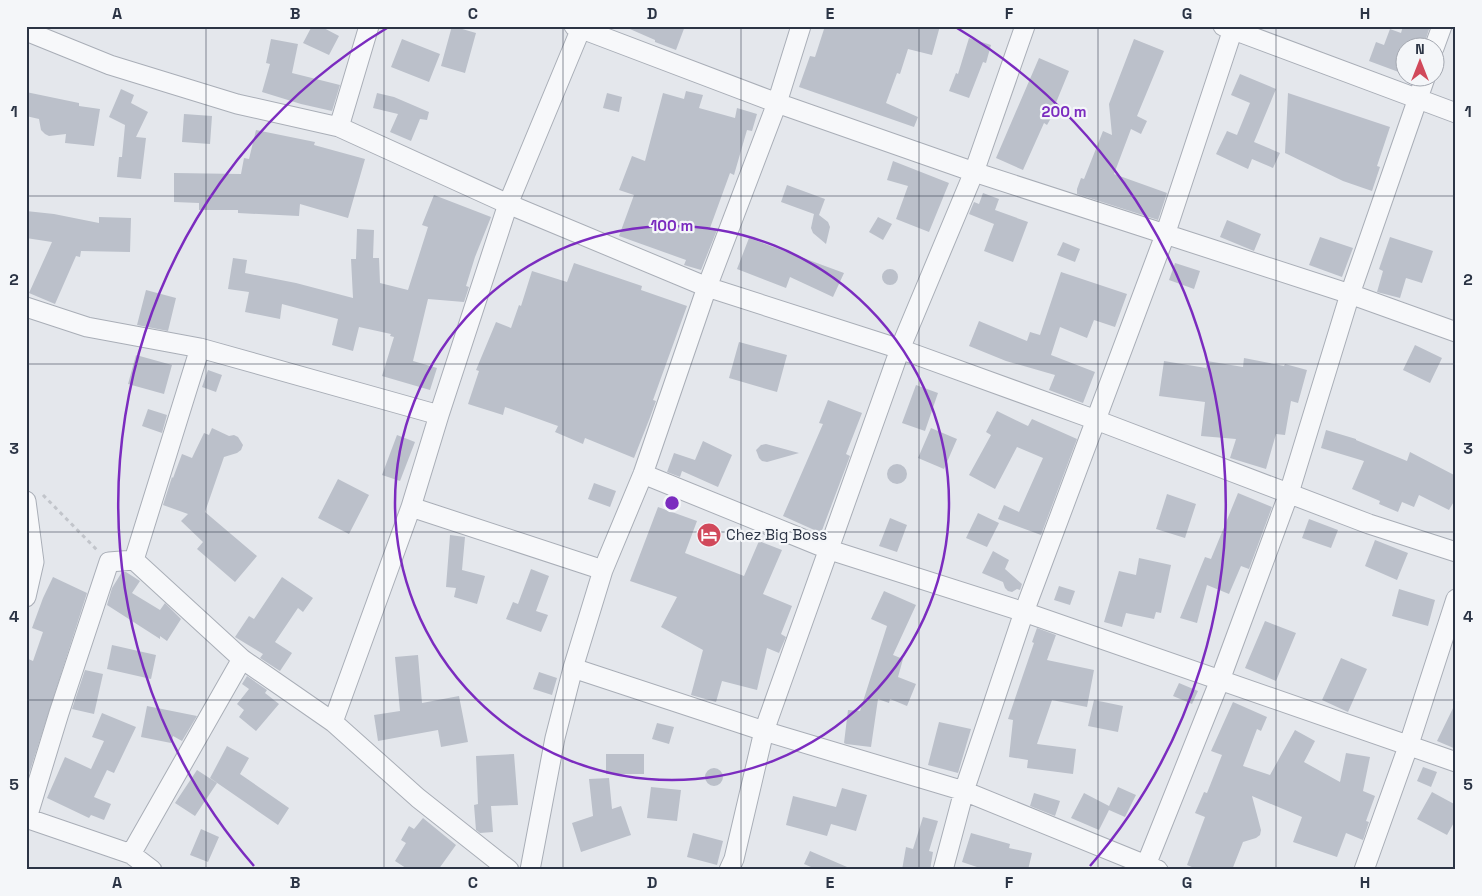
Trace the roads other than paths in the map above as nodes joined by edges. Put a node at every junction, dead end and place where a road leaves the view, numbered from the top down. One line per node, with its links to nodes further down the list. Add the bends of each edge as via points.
1 (369, 26): 13 (street)
2 (801, 26): 11 (street)
3 (1025, 26): 14 (street)
4 (1442, 26): 8 (street)
5 (579, 27): 11 (street); 15 (street)
6 (1230, 27): 10 (street); 16 (street)
7 (26, 31): 13 (street, via 110,65 237,104)
8 (1438, 38)
9 (1421, 88): 10 (street)
10 (1417, 100): 12 (street); 18 (street)
11 (776, 103): 14 (street); 17 (street)
12 (1456, 113)
13 (339, 128): 15 (street)
14 (974, 172): 16 (street); 22 (street)
15 (508, 204): 17 (street); 23 (street)
16 (1165, 235): 18 (street); 24 (street)
17 (707, 287): 22 (street); 25 (street)
18 (1350, 294): 20 (street); 26 (street)
19 (26, 307): 21 (street, via 87,326)
20 (1456, 332)
21 (200, 348): 23 (street); 31 (street)
22 (900, 349): 24 (street); 29 (street)
23 (439, 415): 28 (street)
24 (1096, 420): 26 (street); 35 (street)
25 (643, 474): 29 (street); 32 (street)
26 (1288, 493): 30 (street); 38 (street)
27 (33, 496): 33 (street, via 34,562)
28 (411, 507): 32 (street); 39 (street)
29 (830, 550): 35 (street); 40 (street)
30 (1456, 552)
31 (134, 560): 36 (street); 44 (street, via 109,562)
32 (603, 570): 37 (street)
33 (26, 596)
34 (1456, 599): 41 (street)
35 (1024, 612): 38 (street); 43 (street)
36 (242, 658): 39 (street); 45 (street)
37 (573, 668): 40 (street); 49 (street, via 555,738)
38 (1220, 680): 41 (street); 46 (street)
39 (333, 722): 48 (street, via 418,798)
40 (764, 731): 43 (street); 50 (street)
41 (1409, 744): 42 (street); 52 (street)
42 (1456, 762)
43 (964, 791): 46 (street); 51 (street)
44 (26, 818): 45 (street)
45 (131, 854): 47 (street)
46 (1149, 868)
47 (149, 869)
48 (509, 870)
49 (530, 870)
50 (729, 870)
51 (943, 870)
52 (1364, 870)

